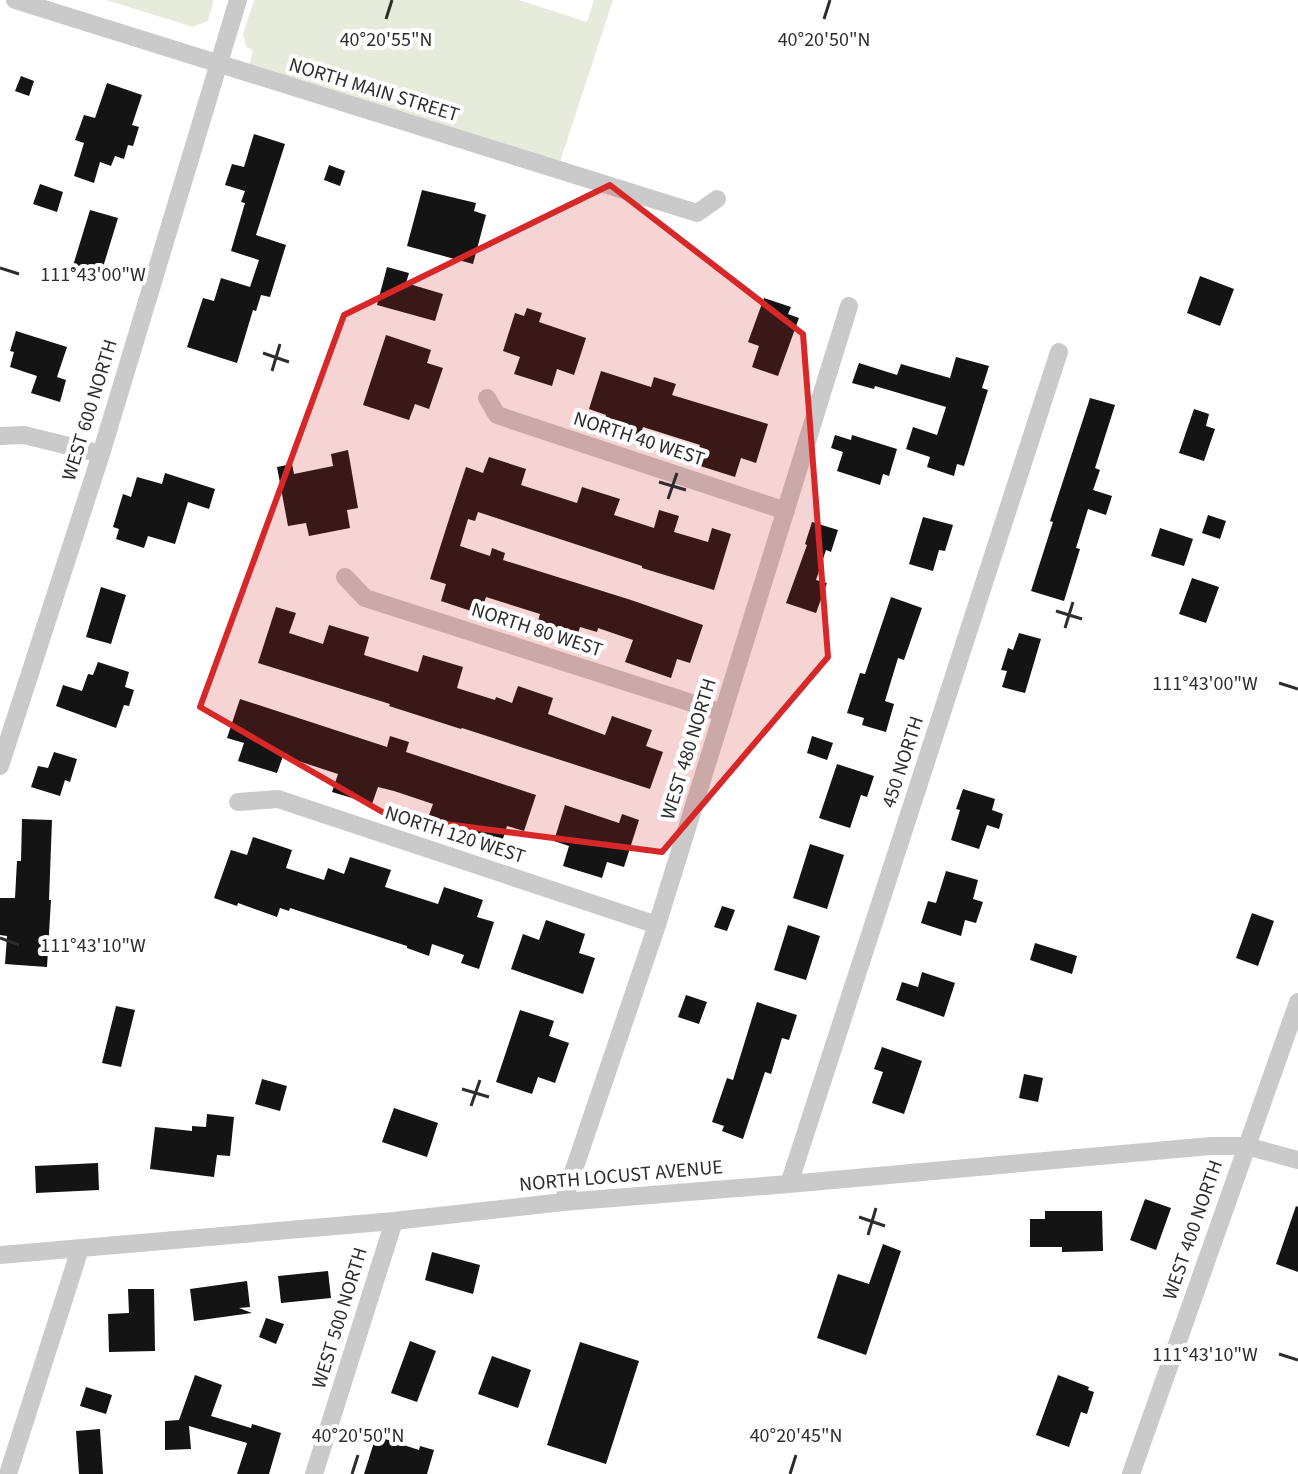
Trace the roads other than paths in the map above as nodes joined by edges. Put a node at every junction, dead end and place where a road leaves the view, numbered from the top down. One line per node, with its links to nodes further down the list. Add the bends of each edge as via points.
1 (15, 0): 3 (street, NORTH MAIN STREET)
2 (238, 0): 3 (street, WEST 600 NORTH)
3 (218, 64): 4 (street, NORTH MAIN STREET, via 697,213); 9 (street, WEST 600 NORTH)
4 (717, 199)
5 (849, 306): 10 (street, WEST 480 NORTH)
6 (1059, 352): 19 (street, 450 NORTH)
7 (487, 398): 10 (street, NORTH 40 WEST, via 497,415)
8 (0, 436): 9 (street, via 24,435)
9 (101, 454): 13 (street, WEST 600 NORTH)
10 (786, 511): 12 (street, WEST 480 NORTH)
11 (345, 577): 12 (street, NORTH 80 WEST, via 365,598)
12 (723, 713): 15 (street, WEST 480 NORTH)
13 (0, 766)
14 (238, 802): 15 (street, NORTH 120 WEST, via 278,799)
15 (657, 925): 20 (street, WEST 480 NORTH)
16 (1298, 1002): 17 (street, WEST 400 NORTH)
17 (1246, 1146): 18 (street, NORTH LOCUST AVENUE); 19 (street, NORTH LOCUST AVENUE); 26 (street, WEST 400 NORTH)
18 (1298, 1160)
19 (789, 1184): 20 (street, NORTH LOCUST AVENUE)
20 (563, 1202): 21 (street, NORTH LOCUST AVENUE)
21 (394, 1221): 22 (street, NORTH LOCUST AVENUE); 25 (street, WEST 500 NORTH)
22 (80, 1249): 23 (street, NORTH LOCUST AVENUE); 24 (street)
23 (0, 1255)
24 (8, 1474)
25 (314, 1474)
26 (1131, 1474)

